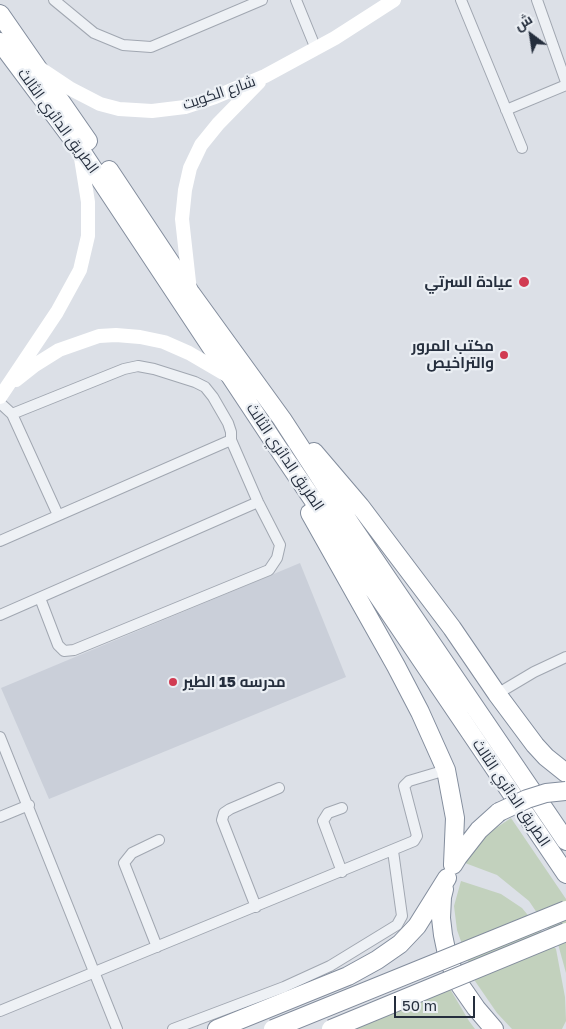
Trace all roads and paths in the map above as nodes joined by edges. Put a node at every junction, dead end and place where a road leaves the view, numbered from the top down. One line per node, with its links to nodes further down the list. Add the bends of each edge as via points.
1 (54, 0): 2 (street, via 94,32 123,45 151,47)
2 (262, 0)
3 (296, 0): 9 (street)
4 (394, 0): 9 (main road, شارع الكويت)
5 (461, 0): 13 (street)
6 (537, 0): 12 (street)
7 (0, 14): 10 (highway, الطريق الدائري الثالث)
8 (0, 42): 15 (highway, الطريق الدائري الثالث)
9 (316, 49): 11 (main road, شارع الكويت)
10 (34, 64): 11 (main road, شارع الكويت, via 100,104 152,112 185,107); 16 (highway, الطريق الدائري الثالث)
11 (265, 76): 16 (main road, شارع الكويت, via 218,124 201,146 190,168 184,190 182,219)
12 (566, 83): 13 (street)
13 (506, 110): 14 (street)
14 (522, 148)
15 (80, 149): 17 (highway, الطريق الدائري الثالث); 18 (main road, via 88,202 88,236 80,270 57,312)
16 (190, 292): 21 (highway, الطريق الدائري الثالث)
17 (232, 379): 18 (main road, via 164,342 116,335 99,336 59,350); 23 (highway, الطريق الدائري الثالث)
18 (3, 392)
19 (0, 403): 20 (street)
20 (12, 414): 22 (street, via 138,366 205,387 228,423); 25 (street)
21 (282, 419): 30 (highway, via 360,506 452,628); 40 (highway, الطريق الدائري الثالث)
22 (231, 440): 24 (street); 25 (street)
23 (276, 445): 32 (highway, via 416,704); 44 (highway, الطريق الدائري الثالث)
24 (258, 502): 27 (street); 27 (street, via 280,545 278,558 269,570 74,650 64,650 58,645)
25 (58, 515): 26 (street)
26 (0, 541)
27 (40, 598): 28 (street)
28 (0, 615)
29 (566, 657): 30 (street)
30 (497, 694): 33 (highway, via 534,745)
31 (0, 737): 36 (street)
32 (446, 770): 41 (street, via 406,783 404,789 417,836); 42 (highway, via 455,818)
33 (566, 773)
34 (279, 788): 45 (street, via 230,809 222,820)
35 (566, 791): 42 (highway, bridge, via 546,793 498,812 467,844)
36 (28, 805): 38 (street); 49 (street)
37 (342, 808): 43 (street, via 328,813 323,821)
38 (0, 817)
39 (159, 840): 48 (street, via 132,852 124,863)
40 (566, 841)
41 (393, 851): 43 (street); 52 (street, via 402,916 397,925 330,966)
42 (450, 871): 53 (highway, via 417,926 400,944 377,960 348,976); 56 (highway, via 442,897 441,918 448,959 460,985)
43 (342, 872): 45 (street)
44 (566, 874)
45 (256, 907): 48 (street)
46 (566, 910): 54 (highway, bridge)
47 (566, 932): 55 (highway, bridge)
48 (157, 947): 49 (street)
49 (96, 972): 50 (street); 51 (street)
50 (0, 1011)
51 (117, 1029)
52 (173, 1029)
53 (217, 1029)
54 (274, 1029)
55 (332, 1029)
56 (494, 1029)

